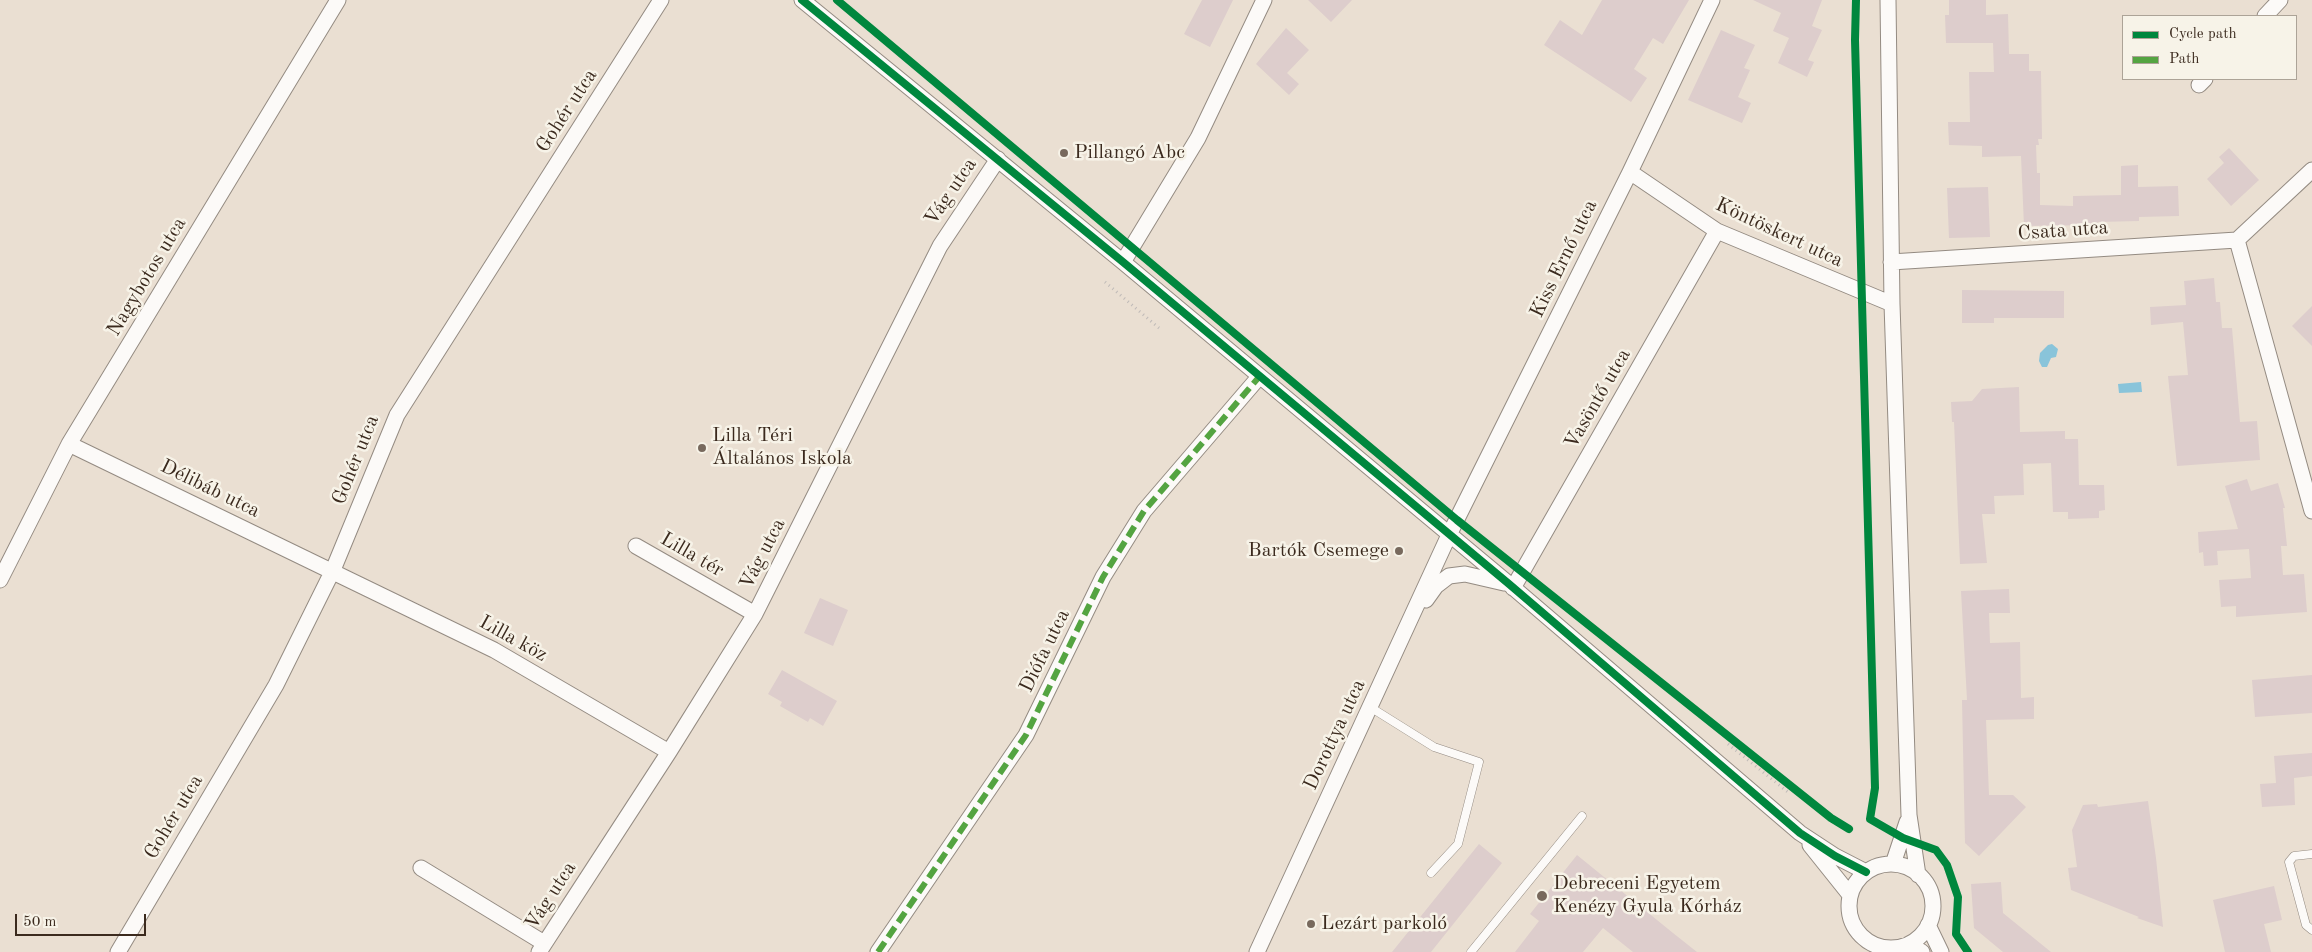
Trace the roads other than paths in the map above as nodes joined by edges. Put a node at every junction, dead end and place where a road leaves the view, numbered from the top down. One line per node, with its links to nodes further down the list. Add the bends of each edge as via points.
1 (338, 0): 18 (street, Nagybotos utca)
2 (661, 0): 22 (street, Gohér utca, via 397,415)
3 (802, 0): 9 (street)
4 (1264, 0): 14 (street, via 1198,138)
5 (1712, 0): 11 (street, Kiss Ernő utca)
6 (1888, 0): 15 (street)
7 (2280, 0): 8 (street)
8 (2266, 15)
9 (998, 159): 14 (street); 25 (street, Vág utca, via 940,246)
10 (2312, 170): 13 (street)
11 (1630, 172): 12 (street, Köntöskert utca); 20 (street, Kiss Ernő utca)
12 (1717, 231): 16 (street, Köntöskert utca); 24 (street, Vasöntő utca)
13 (2237, 240): 15 (street, Csata utca); 19 (street)
14 (1124, 262): 17 (street)
15 (1891, 262): 16 (street)
16 (1892, 304): 29 (street)
17 (1259, 377): 20 (street); 44 (street, Diófa utca, via 1144,511 1103,577 1026,735)
18 (69, 444): 22 (street, Délibáb utca); 23 (street, Nagybotos utca)
19 (2312, 512)
20 (1449, 535): 24 (street); 26 (street, Dorottya utca)
21 (636, 546): 25 (street, Lilla tér)
22 (333, 570): 28 (street, Lilla köz, via 494,650); 43 (street, Gohér utca, via 276,685)
23 (0, 580)
24 (1511, 586): 26 (street, via 1465,574 1449,576 1436,586); 31 (street)
25 (755, 614): 28 (street, Vág utca)
26 (1408, 626): 27 (street, Dorottya utca)
27 (1370, 707): 36 (lane, via 1434,747 1479,762 1458,844); 45 (street, Dorottya utca)
28 (669, 752): 41 (street, Vág utca)
29 (1909, 815): 33 (street); 37 (street)
30 (1582, 816): 46 (lane)
31 (1800, 833): 35 (street); 38 (street)
32 (2312, 854): 40 (lane, via 2294,856 2289,862 2306,925)
33 (1893, 864): 35 (street); 37 (street)
34 (421, 868): 41 (street)
35 (1866, 872): 38 (street)
36 (1431, 873)
37 (1918, 875): 39 (street, via 1932,898)
38 (1850, 895): 42 (street, via 1852,922 1870,943 1881,947)
39 (1928, 924): 42 (street); 47 (street)
40 (2312, 930)
41 (541, 948)
42 (1916, 948)
43 (118, 952)
44 (878, 952)
45 (1257, 952)
46 (1471, 952)
47 (1941, 952)

